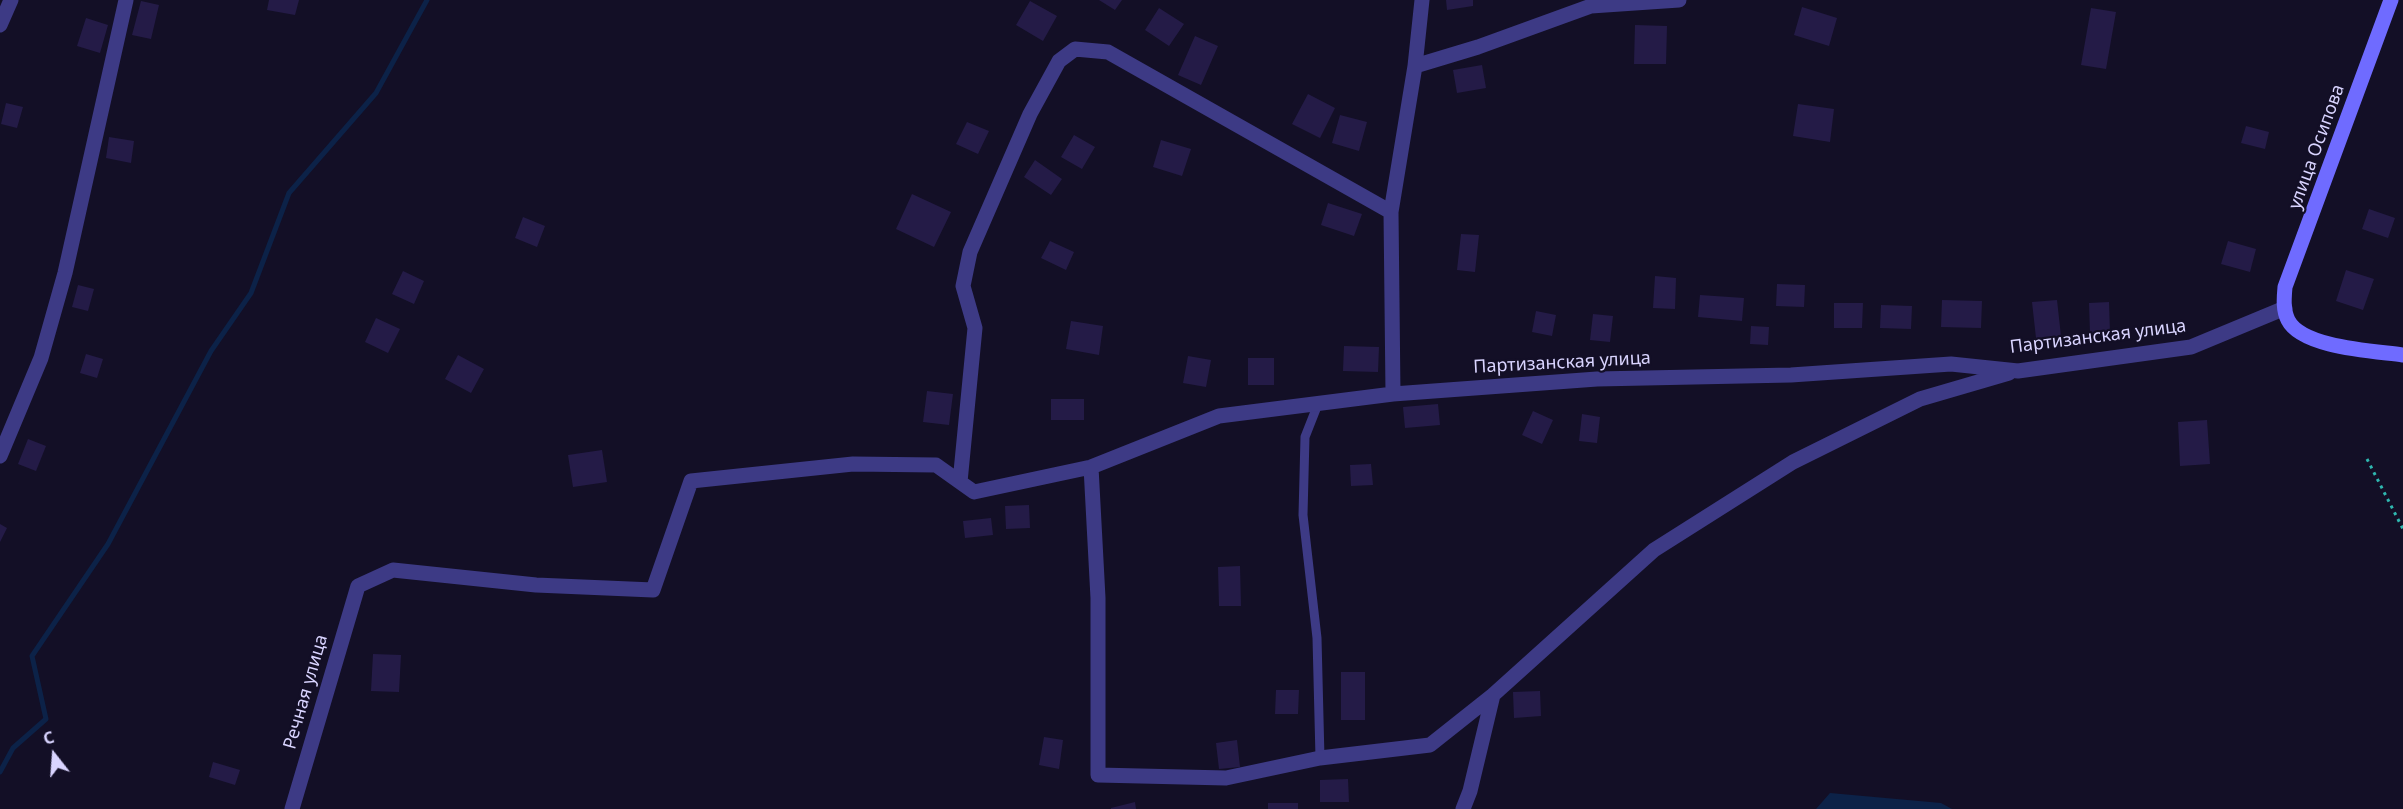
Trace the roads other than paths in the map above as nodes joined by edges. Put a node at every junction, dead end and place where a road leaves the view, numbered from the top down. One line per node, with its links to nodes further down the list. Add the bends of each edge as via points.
1 (11, 0): 6 (street)
2 (126, 0): 14 (street, via 65,273 41,358)
3 (1422, 0): 7 (street)
4 (1678, 0): 7 (street, via 1591,6)
5 (2391, 0): 9 (main road, улица Осипова, via 2285,287)
6 (0, 25)
7 (1415, 66): 8 (street)
8 (1390, 212): 12 (street); 16 (street, via 1108,52 1075,49 1059,61 1030,114 970,252 963,286 975,328)
9 (2285, 308): 10 (main road, via 2288,320 2298,331 2323,342); 11 (street, Партизанская улица, via 2191,347)
10 (2403, 355)
11 (2018, 370): 12 (street, Партизанская улица, via 1951,364 1791,375 1598,379); 18 (street, via 1920,399 1793,462 1654,550)
12 (1393, 394): 13 (street, Партизанская улица)
13 (1318, 404): 15 (street, Партизанская улица, via 1219,416); 19 (lane, via 1305,437 1303,515 1317,638)
14 (0, 456)
15 (1091, 467): 16 (street, Партизанская улица, via 974,492); 19 (street, via 1098,598 1098,775 1226,778)
16 (960, 482): 17 (street, Партизанская улица, via 936,465 853,464 691,481 653,590 536,585 393,570)
17 (357, 586): 20 (street, Речная улица)
18 (1493, 695): 19 (street, via 1430,745); 21 (street)
19 (1320, 758)
20 (292, 809)
21 (1463, 809)

